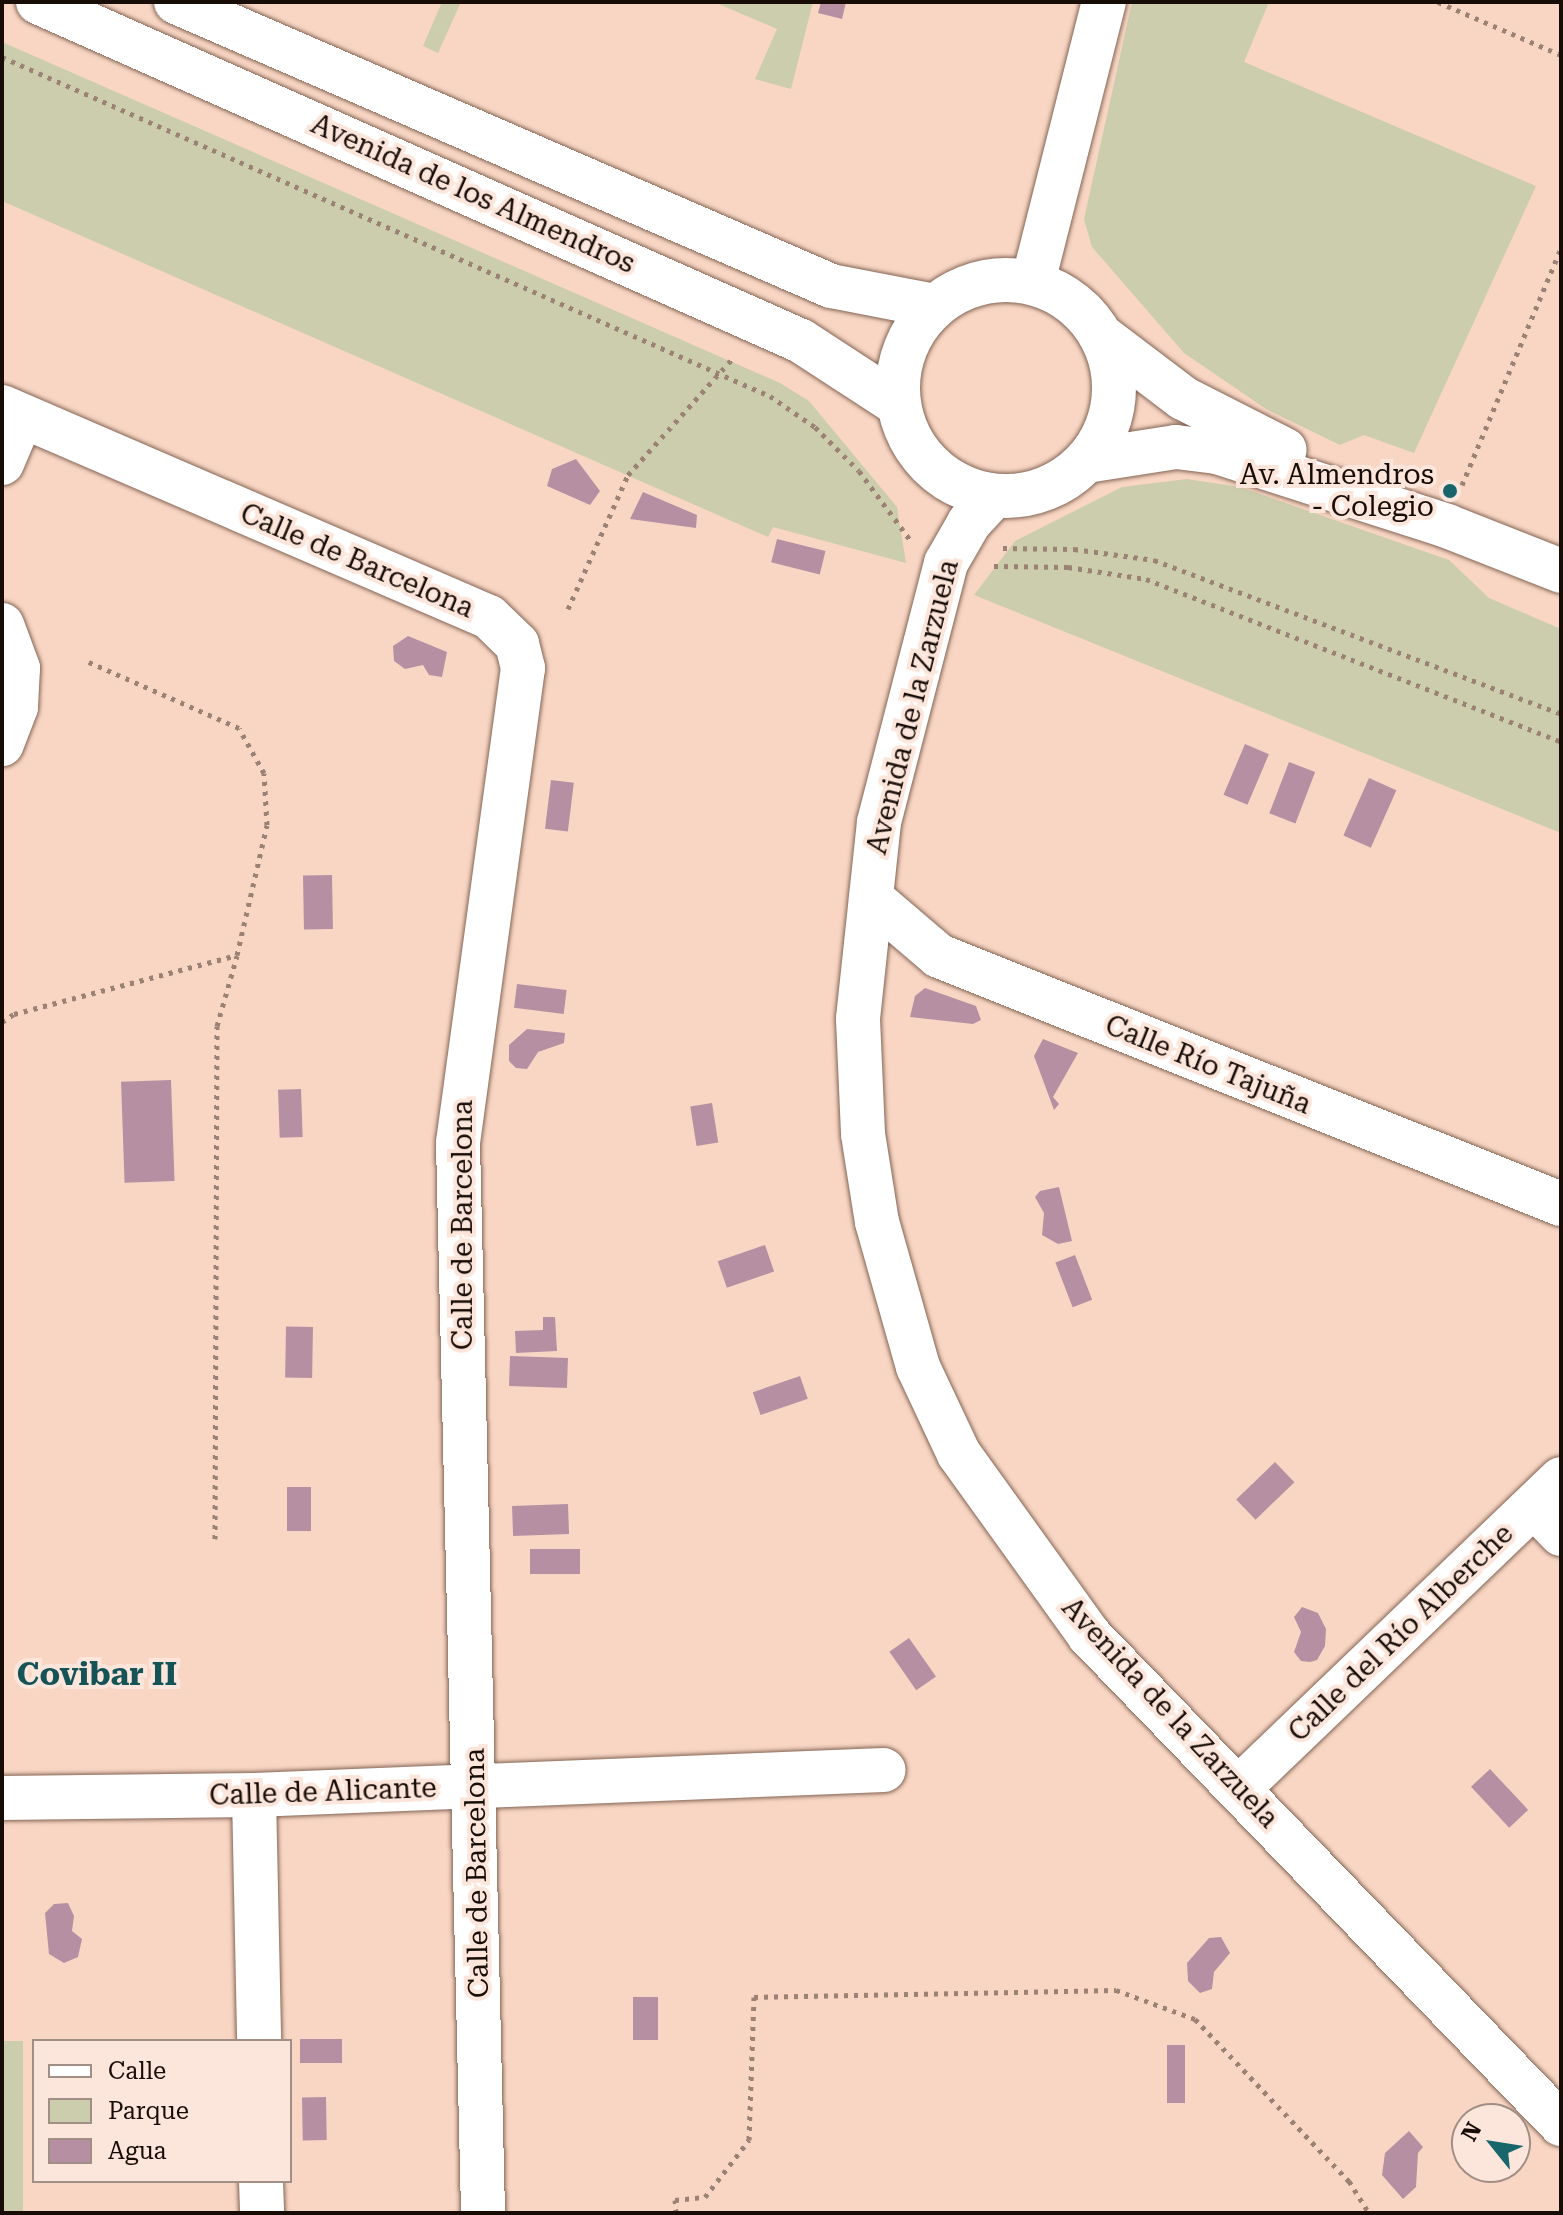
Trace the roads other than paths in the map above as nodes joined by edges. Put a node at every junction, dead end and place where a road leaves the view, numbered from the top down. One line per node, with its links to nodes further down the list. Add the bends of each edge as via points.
1 (38, 2): 8 (street, Avenida de los Almendros, via 801,341)
2 (176, 2): 4 (street, Avenida de los Almendros)
3 (1104, 2): 5 (street)
4 (233, 13): 6 (street, Avenida de los Almendros, via 831,286)
5 (1033, 282): 6 (street, via 998,279 969,285); 7 (street, via 1078,305)
6 (935, 306): 8 (street, via 912,336 899,371)
7 (1104, 338): 10 (street, via 1114,371 1113,410); 13 (street, via 1183,398 1245,432)
8 (899, 405): 12 (street, via 921,456 966,488)
9 (12, 412): 11 (street, Calle de Barcelona); 21 (street, Calle de Barcelona, via 489,617 517,644 523,668 458,1143)
10 (1086, 461): 12 (street, via 1054,483 1016,496); 13 (street, via 1176,447 1217,452)
11 (2, 463)
12 (994, 496): 17 (street, Avenida de la Zarzuela, via 969,523 946,563 879,822)
13 (1447, 526): 14 (street)
14 (1561, 571)
15 (2, 625): 16 (street, via 18,668 16,707)
16 (2, 744)
17 (871, 898): 18 (street, Calle Río Tajuña, via 939,956); 22 (street, Avenida de la Zarzuela, via 858,1019 863,1134 877,1222 918,1367 959,1454 1029,1558 1089,1635)
18 (1561, 1204)
19 (1552, 1506): 22 (street, Calle del Río Alberche)
20 (884, 1770): 21 (street, Calle de Alicante)
21 (475, 1787): 23 (street, Calle de Alicante); 29 (street, Calle de Barcelona)
22 (1240, 1787): 26 (street, Avenida de la Zarzuela)
23 (254, 1795): 24 (street, Calle de Alicante); 25 (street)
24 (2, 1798)
25 (259, 2039)
26 (1561, 2124)
27 (261, 2183): 28 (street)
28 (262, 2213)
29 (483, 2213)

